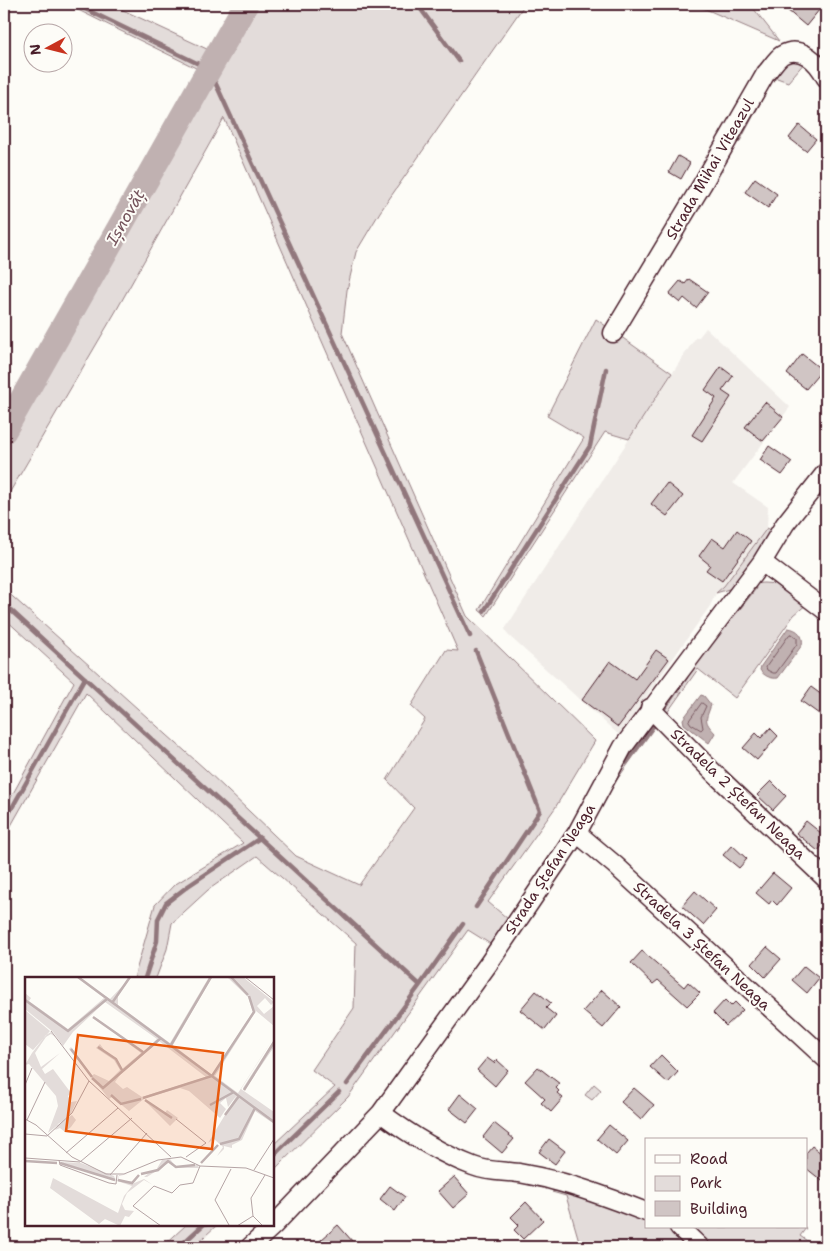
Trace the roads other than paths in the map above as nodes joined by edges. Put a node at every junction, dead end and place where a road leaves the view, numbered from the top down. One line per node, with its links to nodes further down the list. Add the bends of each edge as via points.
1 (826, 78): 2 (street, Strada Mihai Viteazul, via 812,59 801,52 790,52 776,60)
2 (613, 333)
3 (826, 472): 4 (street, Strada Ștefan Neaga, via 784,524)
4 (762, 562): 5 (street); 6 (street, Strada Ștefan Neaga)
5 (826, 610)
6 (650, 708): 7 (street, Strada Ștefan Neaga, via 623,746); 8 (street, Stradela 2 Ștefan Neaga)
7 (577, 833): 9 (street, Stradela 3 Ștefan Neaga); 10 (street, Strada Ștefan Neaga)
8 (826, 879)
9 (826, 1059)
10 (381, 1113): 11 (street, via 442,1152 473,1166 552,1180); 12 (street, Strada Ștefan Neaga)
11 (645, 1212)
12 (274, 1225)
13 (273, 1226): 15 (street, Strada Ștefan Neaga)
14 (680, 1228): 16 (street)
15 (250, 1247)
16 (700, 1247)

